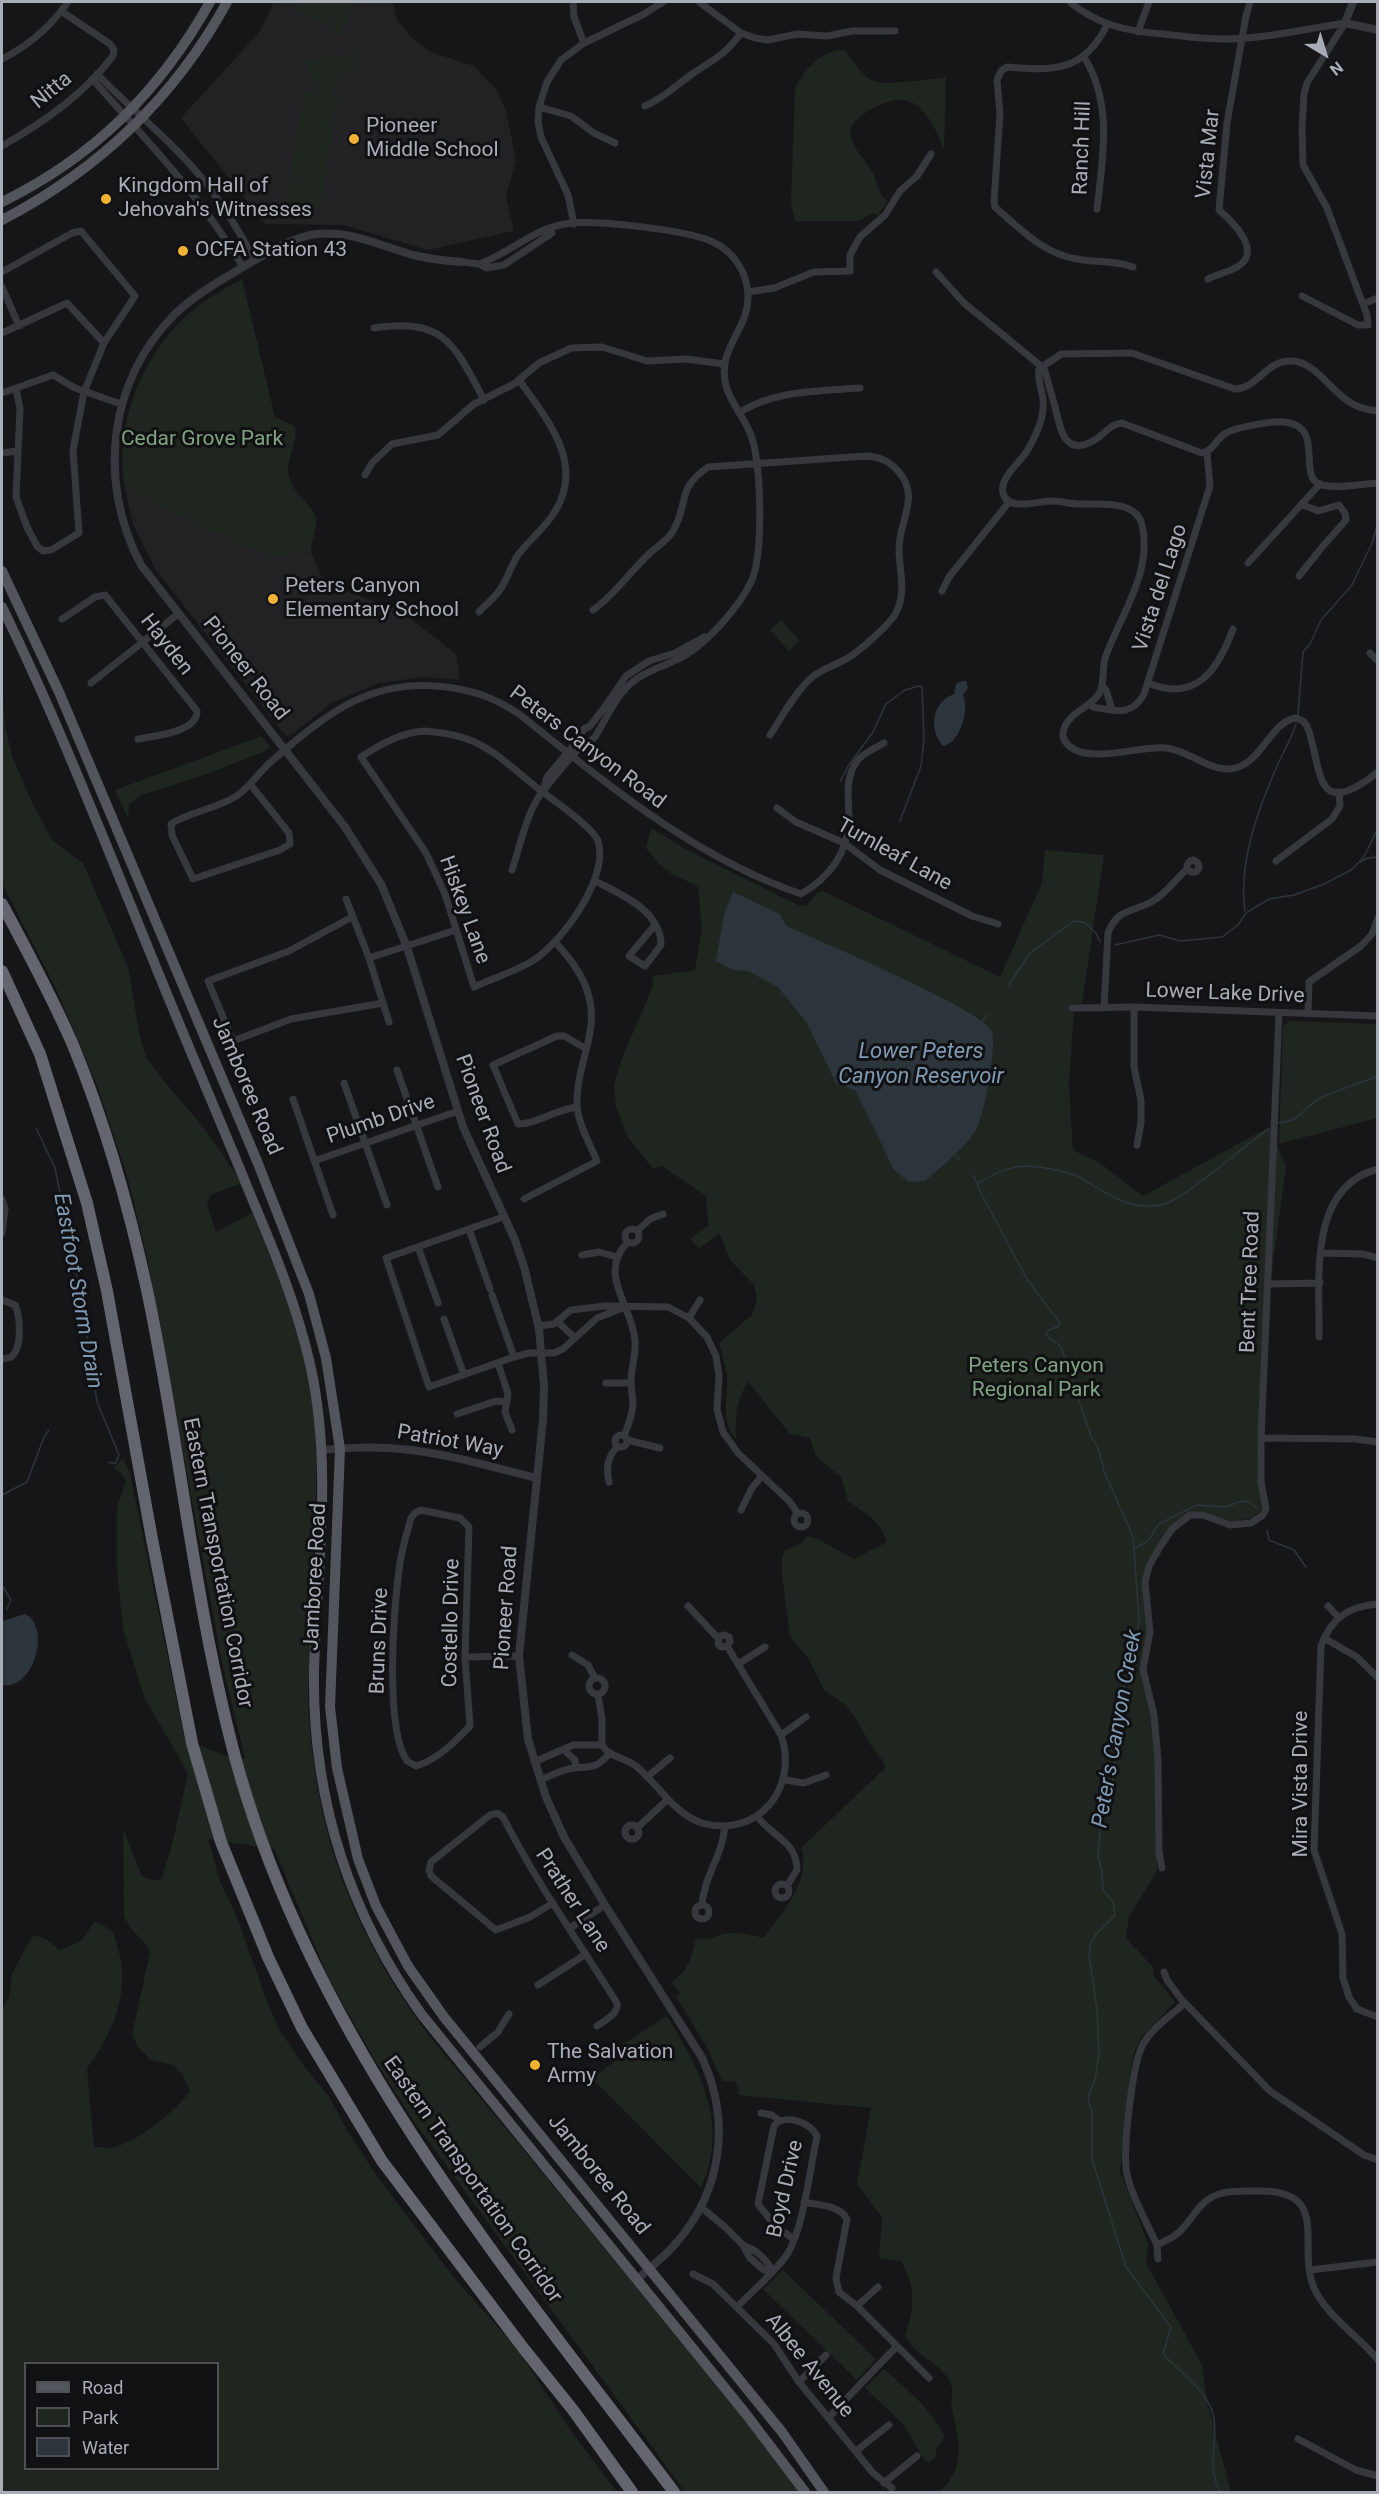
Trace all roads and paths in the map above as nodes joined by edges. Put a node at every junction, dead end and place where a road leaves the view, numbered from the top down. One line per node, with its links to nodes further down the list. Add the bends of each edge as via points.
1 (68, 2): 11 (street)
2 (210, 2): 25 (main road, via 171,65)
3 (227, 2): 26 (main road, via 196,55)
4 (573, 2): 19 (street)
5 (663, 2): 19 (street)
6 (699, 2): 17 (street)
7 (1070, 2): 13 (street)
8 (1149, 2): 16 (street)
9 (1250, 2): 18 (street, Vista Mar)
10 (1353, 2): 12 (street)
11 (61, 11): 21 (street, via 33,39); 22 (street, Nitta, via 110,44 113,56)
12 (1346, 23): 14 (street); 18 (street); 47 (street, via 1306,83 1301,153)
13 (1107, 25): 16 (street); 20 (street)
14 (1377, 30)
15 (895, 31): 17 (street, via 797,34 768,40)
16 (1138, 32): 18 (street)
17 (741, 33): 24 (street, via 718,59)
18 (1243, 38): 42 (street, Vista Mar, via 1227,123 1219,210 1242,232 1247,251 1235,268)
19 (584, 43): 23 (street, via 561,60 547,82)
20 (1084, 57): 32 (street, Ranch Hill, via 1098,82 1102,107); 39 (street, via 1053,69 1001,71 997,80 1000,114 995,207 1039,244 1078,260 1120,262)
21 (2, 59)
22 (95, 77): 25 (street); 29 (street, Nitta, via 47,119)
23 (539, 106): 28 (street, via 571,116); 34 (street, via 541,137 568,195)
24 (645, 106)
25 (129, 112): 26 (street); 27 (street); 31 (main road, via 65,166)
26 (144, 118): 27 (main road); 35 (street, via 205,182)
27 (135, 126): 33 (main road, via 54,190); 38 (street, via 202,205)
28 (615, 143)
29 (2, 146)
30 (931, 154): 44 (street, via 885,215 860,237 850,255 850,270 814,272 774,288)
31 (2, 202)
32 (1097, 209)
33 (2, 220)
34 (574, 224): 37 (street, via 549,229); 37 (street, Pioneer Road, via 548,234 504,265 486,268); 44 (street, via 616,224 714,242 738,263)
35 (255, 260): 36 (street, Pioneer Road, via 289,242 328,233 415,255); 38 (street, Pioneer Road)
36 (462, 262): 37 (street, Pioneer Road)
37 (479, 264)
38 (243, 267): 60 (street, Pioneer Road, via 197,295 162,328 137,366)
39 (1133, 267)
40 (2, 272): 51 (street, via 81,231 135,296)
41 (936, 272): 53 (street, via 964,303)
42 (1208, 279)
43 (2, 287): 48 (street)
44 (748, 292): 52 (street, via 747,312)
45 (1302, 296): 47 (street, via 1362,326 1368,325)
46 (1377, 298): 47 (street)
47 (1364, 304)
48 (19, 326): 50 (street); 51 (street, via 68,303)
49 (374, 327): 59 (street, via 418,325 438,333 460,356)
50 (2, 333)
51 (104, 343): 57 (street)
52 (724, 364): 54 (street, via 686,359 647,361 590,346 558,352); 62 (street, via 726,387)
53 (1041, 366): 61 (street, via 1061,354 1132,352 1239,389 1275,365 1294,361 1309,367 1352,404); 65 (street, via 1059,428 1070,443 1090,443 1122,423); 70 (street, via 1038,372 1042,417 1027,451 1003,484 1003,494)
54 (519, 380): 59 (street); 78 (street, via 559,438 564,456 563,493 547,524 516,557 501,590)
55 (16, 388): 57 (street, via 53,375); 58 (street); 63 (street, via 20,409)
56 (860, 388): 62 (street, via 792,393 762,400)
57 (84, 392): 60 (street); 63 (street, via 73,450 79,533 51,550 43,551 37,546 16,497)
58 (2, 393)
59 (484, 400): 67 (street, via 438,435 392,444)
60 (121, 404): 79 (street, Pioneer Road, via 113,461 122,522 141,565)
61 (1377, 411)
62 (740, 412): 66 (street, via 752,440)
63 (17, 451): 64 (street)
64 (2, 453)
65 (1207, 453): 69 (street, via 1230,431 1289,423 1298,426 1307,437 1311,474); 87 (street, Vista del Lago, via 1210,486)
66 (755, 464): 77 (street, via 708,467 692,478 672,532 610,598); 82 (street, via 760,537 756,568 737,605); 91 (street, via 876,457 897,471 909,490 899,550 903,582 896,612 856,652 809,680)
67 (365, 475)
68 (1377, 483): 69 (street)
69 (1320, 484): 71 (street)
70 (1009, 502): 75 (street); 88 (street, via 1107,504 1131,510 1140,519 1143,552 1136,585 1104,662)
71 (1303, 505): 72 (street); 74 (street, via 1318,511 1339,505 1346,520)
72 (1248, 563)
73 (2, 571): 176 (main road, Jamboree Road, via 59,692 294,1254 326,1358)
74 (1299, 576)
75 (942, 591)
76 (2, 607): 177 (main road, Jamboree Road, via 80,782 296,1308 318,1400)
77 (593, 610)
78 (479, 612)
79 (178, 614): 83 (street); 94 (street, Pioneer Road)
80 (62, 619): 83 (street, Hayden, via 102,595)
81 (1233, 629): 87 (street, via 1226,647 1197,684 1180,690)
82 (713, 630): 95 (street, via 687,654 633,681 616,698 594,738); 95 (street, via 675,653 635,669 584,729)
83 (143, 642): 86 (street); 92 (street, Hayden, via 195,709 196,719 176,731)
84 (1370, 653): 85 (street)
85 (1377, 661)
86 (91, 683)
87 (1148, 683): 90 (street, Vista del Lago, via 1138,705 1123,711)
88 (1102, 686): 89 (street); 90 (street)
89 (1090, 704): 90 (street); 99 (street, via 1072,717 1063,730 1065,740 1075,750 1106,753 1166,748 1218,768 1234,768 1250,760 1282,724 1296,718 1304,721 1311,735 1320,780 1327,789)
90 (1112, 710)
91 (770, 735)
92 (138, 739)
93 (884, 743): 101 (street, via 858,761 852,772)
94 (285, 750): 95 (street, Peters Canyon Road, via 355,699 383,689 423,684 480,693 500,702); 97 (street, Peters Canyon Road); 114 (street, Pioneer Road, via 364,855 395,914)
95 (570, 755): 98 (street); 101 (street, Peters Canyon Road, via 683,838 801,894 825,878)
96 (1377, 772): 99 (street)
97 (250, 784): 97 (street, Peters Canyon Road, via 230,801 171,824 172,835 193,879 290,844 289,833)
98 (543, 791): 104 (street); 105 (street, via 598,841); 112 (street, Hiskey Lane, via 486,747 444,732 412,732 388,740 361,757 426,853)
99 (1339, 792): 102 (street, via 1340,806 1332,819)
100 (777, 808): 101 (street, Turnleaf Lane, via 796,822)
101 (844, 843): 110 (street, Turnleaf Lane, via 889,874 972,916)
102 (1276, 861)
103 (1187, 869): 120 (street, via 1156,899 1123,912 1111,925)
104 (512, 870)
105 (595, 881): 111 (street, via 632,900); 113 (street)
106 (346, 899): 108 (street)
107 (2, 904): 259 (highway, Eastern Transportation Corridor, via 73,1047 129,1218 149,1301 203,1618 236,1758 268,1859 340,2018 386,2094 503,2265)
108 (352, 917): 115 (street); 117 (street, via 289,951 208,981 233,1041 291,1019)
109 (1377, 918): 122 (street, via 1372,934 1361,946 1309,982)
110 (998, 924)
111 (655, 925): 111 (street, via 661,945 645,966 629,956)
112 (456, 930): 113 (street, Hiskey Lane, via 474,987 530,962); 114 (street)
113 (555, 942): 125 (street, via 578,968 586,986 592,1018)
114 (407, 947): 115 (street); 130 (street, Pioneer Road)
115 (369, 958): 117 (street)
116 (2, 971): 258 (highway, via 40,1054 87,1203 192,1743 221,1842 268,1957 302,2028 382,2161)
117 (383, 1003): 124 (street)
118 (1134, 1007): 120 (street, Lower Lake Drive); 121 (street, Lower Lake Drive); 133 (street, via 1134,1067 1142,1123)
119 (1072, 1008): 120 (street, Lower Lake Drive)
120 (1104, 1008)
121 (1279, 1013): 122 (street, Lower Lake Drive); 150 (street, Bent Tree Road)
122 (1308, 1014): 123 (street, Lower Lake Drive)
123 (1377, 1016)
124 (389, 1022)
125 (585, 1048): 129 (street); 129 (street, via 557,1036 493,1065 518,1124)
126 (397, 1070): 131 (street)
127 (344, 1083): 132 (street)
128 (292, 1099): 134 (street)
129 (577, 1107): 138 (street, via 597,1161)
130 (458, 1111): 131 (street, Plumb Drive); 142 (street, Pioneer Road)
131 (417, 1126): 132 (street, Plumb Drive); 136 (street)
132 (365, 1143): 134 (street, Plumb Drive); 139 (street)
133 (1137, 1145)
134 (314, 1161): 141 (street)
135 (1377, 1169): 146 (street, via 1351,1182 1336,1198 1326,1219)
136 (438, 1187)
137 (2, 1199): 144 (street)
138 (524, 1199)
139 (387, 1205)
140 (663, 1214): 148 (street, via 637,1231 638,1241 628,1242)
141 (333, 1215)
142 (503, 1217): 143 (street); 159 (street, Pioneer Road, via 525,1270)
143 (469, 1229): 145 (street); 163 (street)
144 (2, 1233)
145 (418, 1247): 154 (street); 166 (street, via 386,1258 429,1387)
146 (1321, 1253): 149 (street); 151 (street)
147 (582, 1255): 148 (street, via 599,1252)
148 (617, 1257): 155 (street, via 616,1282)
149 (1377, 1258)
150 (1268, 1284): 151 (street); 173 (street, Bent Tree Road)
151 (1320, 1284): 160 (street)
152 (2, 1300): 164 (street, via 15,1305 18,1311 16,1351)
153 (700, 1300): 156 (street)
154 (438, 1303)
155 (625, 1307): 156 (street, via 668,1307); 158 (street, via 571,1310); 161 (street, via 597,1318); 168 (street, via 635,1339)
156 (689, 1318): 178 (street, via 707,1336 716,1356 717,1409 723,1432)
157 (444, 1319): 166 (street)
158 (558, 1322): 159 (street); 161 (street)
159 (539, 1326): 162 (street, Pioneer Road)
160 (1319, 1337)
161 (575, 1338): 162 (street, via 563,1349)
162 (542, 1354): 163 (street); 179 (street, Pioneer Road, via 543,1419)
163 (514, 1357): 165 (street)
164 (2, 1359)
165 (498, 1363): 166 (street); 169 (street)
166 (464, 1375)
167 (606, 1383): 168 (street)
168 (631, 1383): 172 (street, via 633,1407)
169 (507, 1402): 170 (street, via 496,1401); 171 (street, via 505,1412)
170 (457, 1414)
171 (512, 1430)
172 (626, 1438): 175 (street); 180 (street, via 615,1437 617,1447 607,1464)
173 (1261, 1438): 174 (street); 214 (street, Bent Tree Road, via 1261,1482 1266,1509 1263,1515 1251,1522 1230,1525 1203,1515 1190,1515 1172,1528 1149,1566 1146,1582 1150,1632 1143,1669 1154,1715)
174 (1377, 1442)
175 (660, 1448)
176 (340, 1449): 177 (street, Patriot Way); 179 (street, Patriot Way, via 399,1448); 237 (main road, Jamboree Road, via 330,1707 337,1768 358,1859 389,1933 426,1994)
177 (321, 1450): 241 (main road, Jamboree Road, via 314,1712 330,1823 347,1878 385,1960 422,2015)
178 (762, 1476): 181 (street); 183 (street)
179 (536, 1478): 191 (street, Pioneer Road)
180 (609, 1482)
181 (741, 1510)
182 (415, 1513): 192 (street, Costello Drive, via 434,1511 466,1522 471,1537); 198 (street, Bruns Drive, via 400,1560 392,1674 401,1748 407,1761 416,1766 423,1764 457,1741)
183 (798, 1514)
184 (1377, 1604): 187 (street, via 1358,1607)
185 (688, 1606): 193 (street, via 718,1638 729,1637 727,1646)
186 (1328, 1606): 187 (street)
187 (1338, 1617): 188 (street)
188 (1324, 1638): 195 (street, via 1357,1657); 225 (street, Mira Vista Drive, via 1314,1851 1342,1934 1345,1988 1357,2009)
189 (765, 1647): 193 (street)
190 (572, 1655): 194 (street, via 588,1665)
191 (519, 1656): 192 (street); 204 (street, Pioneer Road)
192 (465, 1657): 198 (street, Costello Drive)
193 (738, 1664): 199 (street)
194 (595, 1678): 196 (street, via 605,1685); 196 (street, via 588,1688)
195 (1377, 1678)
196 (598, 1695): 200 (street)
197 (806, 1717): 199 (street)
198 (470, 1726)
199 (781, 1735): 209 (street, via 787,1758)
200 (602, 1745): 201 (street, via 573,1745); 202 (street)
201 (564, 1750): 204 (street); 205 (street)
202 (608, 1755): 205 (street, via 596,1766); 207 (street, via 627,1760)
203 (670, 1758): 207 (street)
204 (534, 1762): 208 (street, Pioneer Road)
205 (576, 1768): 208 (street)
206 (826, 1775): 209 (street, via 804,1783)
207 (647, 1778): 210 (street)
208 (540, 1780): 217 (street, Pioneer Road, via 564,1837)
209 (784, 1780): 211 (street, via 773,1800)
210 (668, 1799): 212 (street, via 702,1823); 213 (street)
211 (757, 1816): 212 (street); 215 (street, via 794,1851 797,1870)
212 (725, 1826): 218 (street, via 721,1852 703,1891)
213 (637, 1828)
214 (1162, 1868)
215 (787, 1886)
216 (553, 1903): 216 (street, Prather Lane, via 497,1813 431,1862 431,1876 496,1930); 219 (street, Prather Lane)
217 (605, 1905): 219 (street); 232 (street, Pioneer Road, via 694,2043 710,2075 719,2123 718,2148 717,2164)
218 (702, 1905)
219 (570, 1928): 220 (street, Prather Lane)
220 (586, 1954): 222 (street); 226 (street, Prather Lane, via 618,2007)
221 (1164, 1972): 223 (street)
222 (538, 1985)
223 (1185, 2003): 230 (street, via 1270,2091); 234 (street, via 1143,2042 1137,2057 1127,2136 1126,2169)
224 (509, 2014): 227 (street, via 498,2032)
225 (1377, 2017)
226 (597, 2026)
227 (480, 2047)
228 (761, 2113): 229 (street)
229 (780, 2121): 231 (street, Boyd Drive, via 804,2123 817,2136); 233 (street, via 774,2126 758,2204 776,2227)
230 (1377, 2160)
231 (804, 2202): 233 (street, Boyd Drive); 243 (street, via 846,2215 836,2278 839,2292)
232 (702, 2208): 237 (street, Pioneer Road, via 677,2242); 238 (street, via 742,2245 762,2256)
233 (794, 2239): 238 (street, Boyd Drive)
234 (1157, 2245): 235 (street); 239 (street, via 1179,2233 1210,2198 1229,2192 1277,2190 1292,2197 1308,2219)
235 (1158, 2259)
236 (1377, 2262): 239 (street)
237 (649, 2268): 241 (street, Pioneer Road); 261 (main road, Jamboree Road, via 782,2432)
238 (772, 2270): 244 (street, Boyd Drive)
239 (1310, 2270): 247 (street, via 1323,2303)
240 (693, 2274): 244 (street, Albee Avenue, via 713,2283)
241 (637, 2280): 260 (main road, Jamboree Road, via 754,2423)
242 (878, 2287): 243 (street)
243 (857, 2306): 245 (street)
244 (737, 2307): 249 (street, Albee Avenue, via 774,2344)
245 (897, 2346): 248 (street); 250 (street)
246 (826, 2355): 249 (street)
247 (1377, 2361)
248 (929, 2378)
249 (799, 2382): 250 (street, Albee Avenue)
250 (829, 2417): 253 (street, Albee Avenue)
251 (889, 2425): 253 (street)
252 (1298, 2439): 255 (street, via 1356,2470)
253 (856, 2451): 256 (street, Albee Avenue)
254 (917, 2456): 256 (street)
255 (1377, 2476)
256 (884, 2483): 257 (street, Albee Avenue)
257 (892, 2488)
258 (632, 2493)
259 (674, 2493)
260 (805, 2493)
261 (824, 2493)

